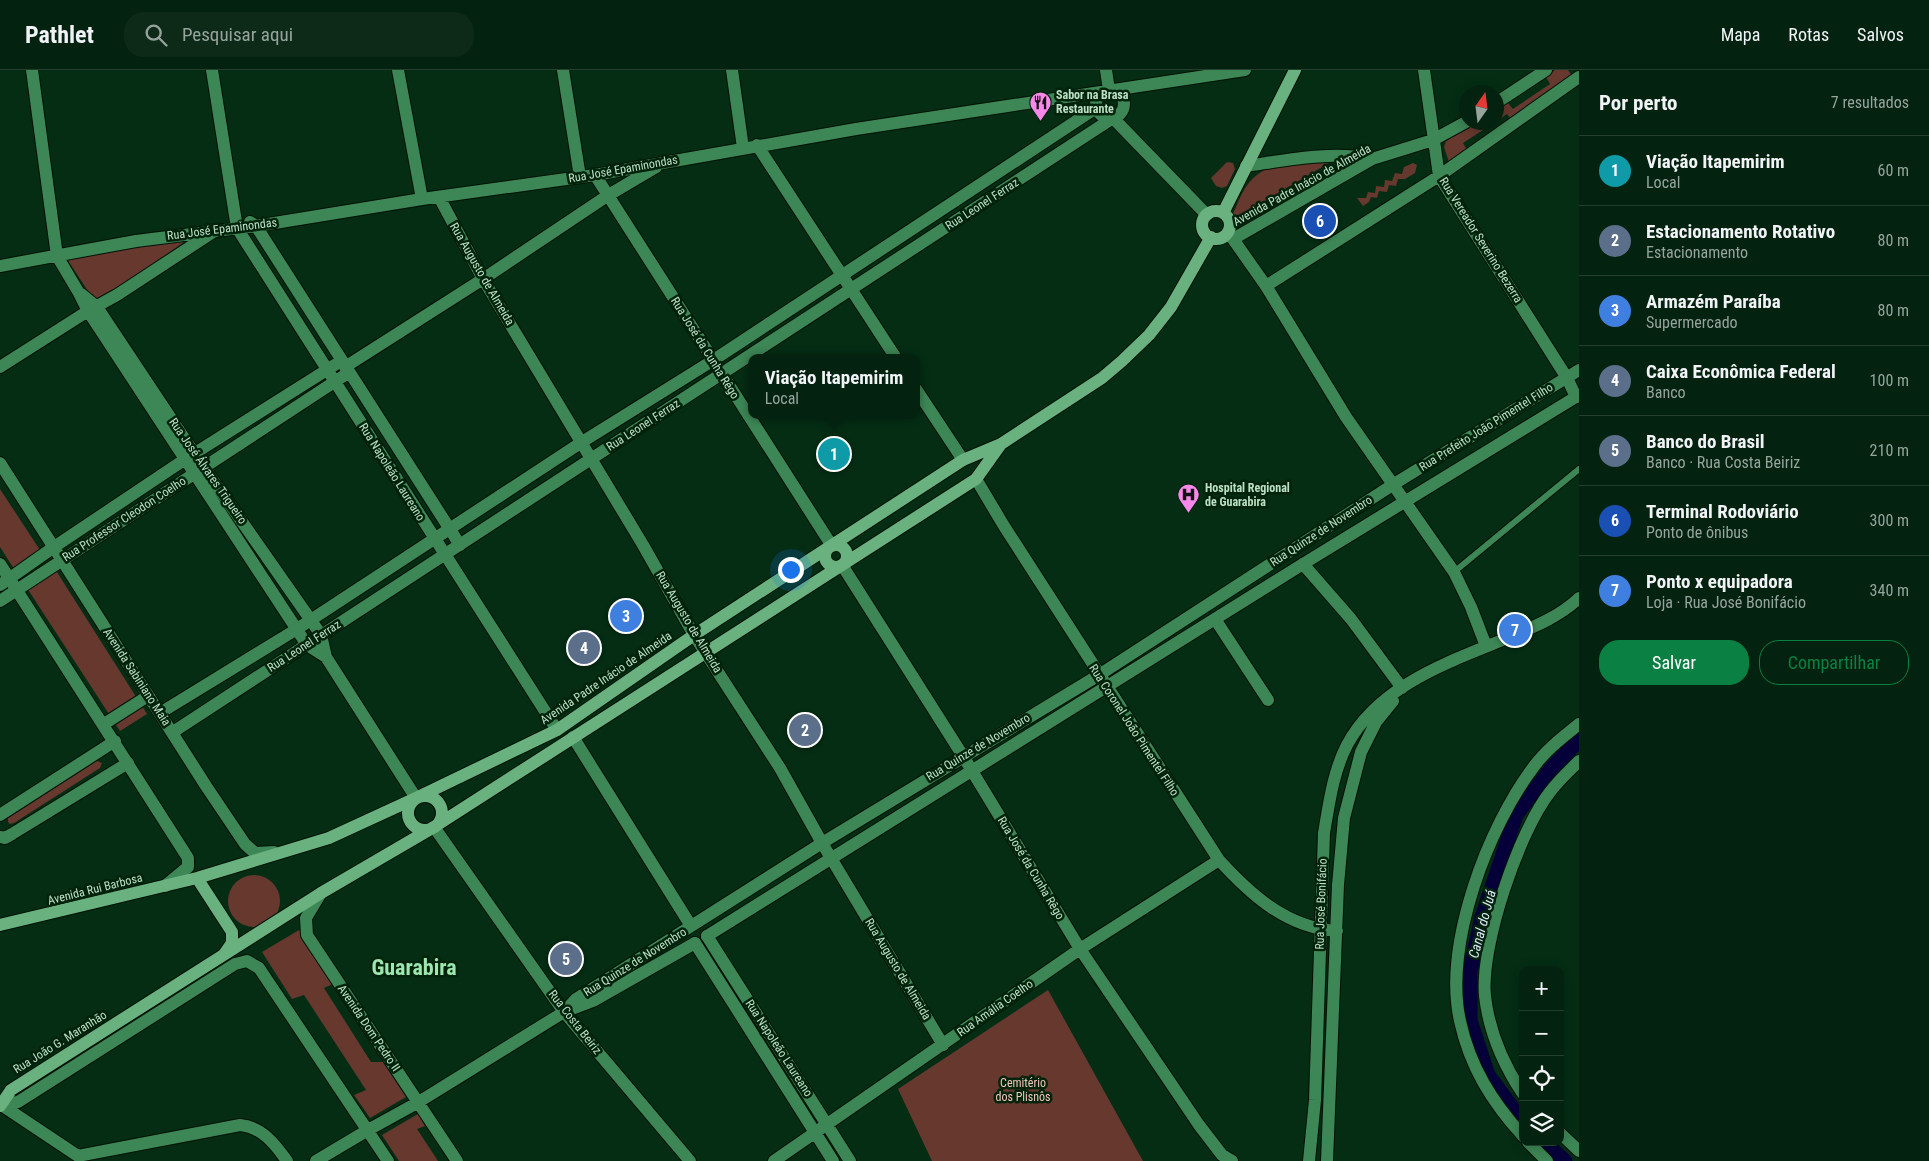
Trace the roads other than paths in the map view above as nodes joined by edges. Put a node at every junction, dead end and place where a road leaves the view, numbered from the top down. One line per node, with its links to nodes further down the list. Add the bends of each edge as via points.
1 (32, 70): 39 (street)
2 (212, 70): 31 (street, Rua Napoleão Laureano)
3 (398, 70): 30 (street)
4 (563, 70): 27 (street)
5 (732, 70): 21 (street)
6 (1106, 70): 13 (street)
7 (1245, 70): 12 (street, Rua José Epaminondas)
8 (1295, 70): 24 (main road)
9 (1424, 70): 19 (street, Rua Vereador Severino Bezerra)
10 (1546, 70): 14 (street)
11 (1579, 77): 26 (street)
12 (1138, 86): 13 (street, Rua José Epaminondas); 15 (street)
13 (1109, 90): 15 (street, via 1118,92); 16 (street, via 1098,96); 20 (street, Rua José Epaminondas)
14 (1504, 98)
15 (1124, 105): 17 (street, via 1121,114)
16 (1096, 108): 17 (street, via 1100,115); 41 (street, Rua Leonel Ferraz)
17 (1113, 118): 33 (street); 44 (street, Rua Leonel Ferraz)
18 (1459, 126): 19 (street, Avenida Padre Inácio de Almeida)
19 (1432, 140): 22 (street, Avenida Padre Inácio de Almeida); 26 (street, Rua Vereador Severino Bezerra)
20 (757, 145): 21 (street, Rua José Epaminondas); 41 (street)
21 (744, 148): 23 (street, Rua José Epaminondas)
22 (1372, 159): 24 (street, via 1312,157); 37 (street, Avenida Padre Inácio de Almeida)
23 (664, 162): 25 (street, Rua José Epaminondas); 28 (street, Rua Professor Cleodon Coelho)
24 (1246, 166): 32 (main road)
25 (595, 175): 27 (street, Rua José Epaminondas); 28 (street, Rua José da Cunha Rêgo)
26 (1439, 176): 43 (street); 55 (street, Rua Vereador Severino Bezerra)
27 (580, 177): 29 (street, Rua José Epaminondas)
28 (608, 196): 42 (street, Rua Professor Cleodon Coelho); 49 (street, Rua José da Cunha Rêgo)
29 (439, 197): 30 (street, Rua José Epaminondas); 42 (street, Rua Augusto de Almeida)
30 (422, 199): 34 (street, Rua José Epaminondas)
31 (236, 211): 34 (street, Rua Napoleão Laureano); 35 (street, Rua Napoleão Laureano)
32 (1223, 212): 33 (main road); 37 (main road, via 1230,222)
33 (1207, 215): 38 (main road, via 1203,227)
34 (256, 226): 35 (street, Rua José Epaminondas); 51 (street, Rua Napoleão Laureano)
35 (237, 228): 36 (street, Rua José Epaminondas); 52 (street, Rua Napoleão Laureano)
36 (217, 229): 39 (street, Rua José Epaminondas, via 136,240); 45 (street, via 117,296)
37 (1230, 236): 38 (main road); 43 (street)
38 (1211, 237): 62 (main road, Avenida Padre Inácio de Almeida, via 1171,308 1129,355 1102,378)
39 (57, 256): 40 (street, Rua José Epaminondas); 45 (street, Rua José Álvares Trigueiro)
40 (0, 266)
41 (841, 276): 44 (street); 49 (street, Rua Leonel Ferraz)
42 (483, 279): 51 (street, Rua Professor Cleodon Coelho); 61 (street, Rua Augusto de Almeida)
43 (1266, 286): 70 (street, via 1346,417)
44 (851, 290): 46 (street, Rua Leonel Ferraz); 47 (street)
45 (92, 309): 50 (street); 63 (street, Rua José Álvares Trigueiro)
46 (752, 354)
47 (893, 354)
48 (748, 357): 54 (street, Rua Leonel Ferraz)
49 (712, 361): 54 (street, Rua José da Cunha Rêgo); 61 (street, Rua Leonel Ferraz)
50 (0, 367)
51 (345, 367): 52 (street, Rua Professor Cleodon Coelho); 56 (street, Rua Professor Cleodon Coelho); 72 (street, Rua Napoleão Laureano)
52 (326, 370): 56 (street, Rua Napoleão Laureano); 63 (street, Rua Professor Cleodon Coelho)
53 (1579, 370): 55 (street, Rua Prefeito João Pimentel Filho)
54 (720, 375): 59 (street, Rua José da Cunha Rêgo); 64 (street, Rua Leonel Ferraz)
55 (1567, 378): 58 (street, Rua Vereador Severino Bezerra); 70 (street, Rua Prefeito João Pimentel Filho)
56 (334, 382): 68 (street, Rua Professor Cleodon Coelho); 73 (street, Rua Napoleão Laureano)
57 (920, 395): 65 (street)
58 (1578, 398): 71 (street, Rua Prefeito João Pimentel Filho)
59 (748, 418)
60 (749, 419): 76 (street, Rua José da Cunha Rêgo)
61 (582, 442): 64 (street, Rua Augusto de Almeida); 72 (street, Rua Leonel Ferraz)
62 (1001, 444): 65 (main road, Avenida Padre Inácio de Almeida); 69 (main road, Avenida Padre Inácio de Almeida)
63 (189, 457): 68 (street, Rua José Álvares Trigueiro); 75 (street, Rua Professor Cleodon Coelho)
64 (592, 458): 74 (street, Rua Leonel Ferraz); 90 (street, Rua Augusto de Almeida)
65 (963, 460): 69 (main road, via 958,465 959,476 965,480); 76 (main road, Avenida Padre Inácio de Almeida)
66 (0, 463): 75 (street, Avenida Sabiniano Maia)
67 (1579, 469): 82 (lane)
68 (199, 470): 78 (street, Rua Professor Cleodon Coelho); 86 (street, Rua José Álvares Trigueiro); 88 (street, Rua José Álvares Trigueiro)
69 (976, 479): 81 (main road, Avenida Padre Inácio de Almeida); 95 (street, Rua Coronel João Pimentel Filho)
70 (1394, 484): 71 (street); 95 (street, Rua Quinze de Novembro)
71 (1404, 501): 80 (street, Rua Quinze de Novembro); 82 (street)
72 (450, 530): 73 (street, Rua Leonel Ferraz); 74 (street, Rua Napoleão Laureano)
73 (434, 540): 77 (street, Rua Napoleão Laureano); 86 (street, Rua Leonel Ferraz)
74 (460, 545): 77 (street, Rua Leonel Ferraz)
75 (54, 546): 78 (street, Avenida Sabiniano Maia); 83 (street, Rua Professor Cleodon Coelho)
76 (832, 546): 81 (main road, via 838,545 846,551); 90 (main road, Avenida Padre Inácio de Almeida)
77 (445, 554): 89 (street, Rua Leonel Ferraz); 105 (street, Rua Napoleão Laureano)
78 (63, 560): 83 (street, Rua Professor Cleodon Coelho); 99 (street, Avenida Sabiniano Maia)
79 (0, 564): 83 (street)
80 (1303, 564): 87 (street, Rua Quinze de Novembro); 98 (street, via 1351,619)
81 (842, 565): 93 (main road, Avenida Padre Inácio de Almeida); 109 (street, Rua José da Cunha Rêgo)
82 (1454, 572): 92 (street, via 1472,607)
83 (9, 585): 85 (street, Rua Professor Cleodon Coelho); 103 (street)
84 (1579, 598): 92 (street, Rua José Bonifácio, via 1557,616)
85 (0, 601)
86 (310, 619): 88 (street, Rua Leonel Ferraz); 89 (street, Rua José Álvares Trigueiro)
87 (1215, 619): 97 (street, Rua Quinze de Novembro); 100 (street)
88 (297, 629): 91 (street, Rua José Álvares Trigueiro); 101 (street, Rua Leonel Ferraz)
89 (321, 635): 91 (street, Rua Leonel Ferraz); 94 (street, Rua José Álvares Trigueiro)
90 (694, 635): 93 (street, Rua Augusto de Almeida); 105 (main road, Avenida Padre Inácio de Almeida)
91 (307, 645): 94 (street, Rua José Álvares Trigueiro); 106 (street, Rua Leonel Ferraz)
92 (1486, 646): 96 (street, Rua José Bonifácio)
93 (705, 652): 107 (main road, Avenida Padre Inácio de Almeida); 117 (street, Rua Augusto de Almeida, via 780,768)
94 (326, 657): 113 (street, Rua José Álvares Trigueiro)
95 (1099, 675): 97 (street, Rua Coronel João Pimentel Filho); 109 (street, Rua Quinze de Novembro)
96 (1415, 680): 98 (street, Rua José Bonifácio); 102 (street, Rua José Bonifácio)
97 (1107, 687): 112 (street, Rua Quinze de Novembro); 120 (street, Rua Coronel João Pimentel Filho)
98 (1402, 688): 102 (street, Rua José Bonifácio)
99 (148, 696): 101 (street, Avenida Sabiniano Maia); 103 (street)
100 (1268, 700)
101 (160, 713): 106 (street, Avenida Sabiniano Maia)
102 (1376, 713): 127 (street, Rua José Bonifácio, via 1346,746 1330,798 1324,833); 128 (street, Rua José Bonifácio, via 1361,752 1344,818)
103 (104, 724): 108 (street)
104 (1579, 724): 143 (street, via 1549,748 1535,765 1500,822 1478,877 1462,936 1457,970 1460,1020 1468,1050 1488,1092)
105 (557, 730): 113 (main road, Avenida Padre Inácio de Almeida)
106 (173, 732): 118 (street, Avenida Sabiniano Maia, via 245,844 255,853)
107 (573, 737): 115 (main road, Avenida Padre Inácio de Almeida); 126 (street)
108 (115, 741): 111 (street); 114 (street)
109 (963, 756): 112 (street, Rua José da Cunha Rêgo); 117 (street, Rua Quinze de Novembro)
110 (1579, 761): 137 (street, via 1550,792 1521,844 1502,896 1488,956 1484,981 1489,1020 1502,1059)
111 (128, 763): 116 (street, via 12,834); 122 (street, via 188,858 188,867)
112 (972, 771): 119 (street, Rua Quinze de Novembro); 131 (street, Rua José da Cunha Rêgo)
113 (416, 798): 115 (main road, via 430,796 441,806 440,820); 115 (main road, via 407,813 412,824 422,830); 118 (main road, Avenida Padre Inácio de Almeida, via 329,838)
114 (0, 815)
115 (434, 827): 123 (main road, Avenida Padre Inácio de Almeida); 133 (street, Rua Costa Beiriz)
116 (0, 837)
117 (822, 843): 119 (street, Rua Augusto de Almeida); 126 (street, Rua Quinze de Novembro)
118 (296, 848): 121 (main road, Avenida Padre Inácio de Almeida)
119 (832, 857): 129 (street, Rua Quinze de Novembro); 136 (street, Rua Augusto de Almeida)
120 (1219, 860): 127 (street, Rua Coronel João Pimentel Filho, via 1261,902 1291,920); 131 (street, Rua Amália Coelho)
121 (197, 878): 122 (main road, Avenida Rui Barbosa); 132 (main road, via 232,932 232,943)
122 (165, 886): 125 (main road, Avenida Rui Barbosa)
123 (321, 893): 124 (main road, Avenida Padre Inácio de Almeida); 138 (street, Avenida Dom Pedro II, via 306,918 307,935)
124 (292, 911): 132 (main road, Rua João G. Maranhão)
125 (0, 925)
126 (691, 926): 129 (street, via 701,925); 130 (street, via 688,934); 133 (street, Rua Quinze de Novembro, via 576,999)
127 (1320, 930): 128 (street, Rua Coronel João Pimentel Filho); 134 (street, Rua José Bonifácio)
128 (1337, 931): 135 (street, Rua José Bonifácio)
129 (707, 936): 130 (street); 140 (street, Rua Napoleão Laureano)
130 (695, 943): 133 (street, Rua Quinze de Novembro, via 593,1001); 142 (street, Rua Napoleão Laureano)
131 (1080, 949): 136 (street, Rua Amália Coelho); 156 (street, Rua José da Cunha Rêgo, via 1199,1125 1222,1155)
132 (224, 955): 139 (main road, Rua João G. Maranhão, via 11,1090)
133 (564, 1012): 138 (street, Rua Quinze de Novembro); 152 (street, Rua Costa Beiriz)
134 (1317, 1017): 135 (street); 157 (street, Rua José Bonifácio, via 1315,1100)
135 (1332, 1018): 158 (street, Rua José Bonifácio)
136 (943, 1045): 140 (street, Rua Amália Coelho)
137 (1519, 1087)
138 (417, 1103): 141 (street, Rua Quinze de Novembro); 151 (street, Avenida Dom Pedro II)
139 (0, 1104): 141 (street, via 18,1102 235,964 248,961 259,968); 147 (street)
140 (828, 1123): 142 (street, Rua Amália Coelho); 155 (street, Rua Napoleão Laureano)
141 (368, 1130): 149 (street, Rua Quinze de Novembro); 150 (street)
142 (816, 1131): 153 (street, Rua Amália Coelho); 154 (street, Rua Napoleão Laureano)
143 (1519, 1131)
144 (1564, 1137): 146 (street)
145 (1532, 1146): 159 (street)
146 (1579, 1151)
147 (79, 1159): 148 (street, via 240,1125 262,1133)
148 (287, 1161)
149 (316, 1161)
150 (388, 1161)
151 (456, 1161)
152 (690, 1161)
153 (774, 1161)
154 (833, 1161)
155 (850, 1161)
156 (1232, 1161)
157 (1309, 1161)
158 (1327, 1161)
159 (1547, 1161)

